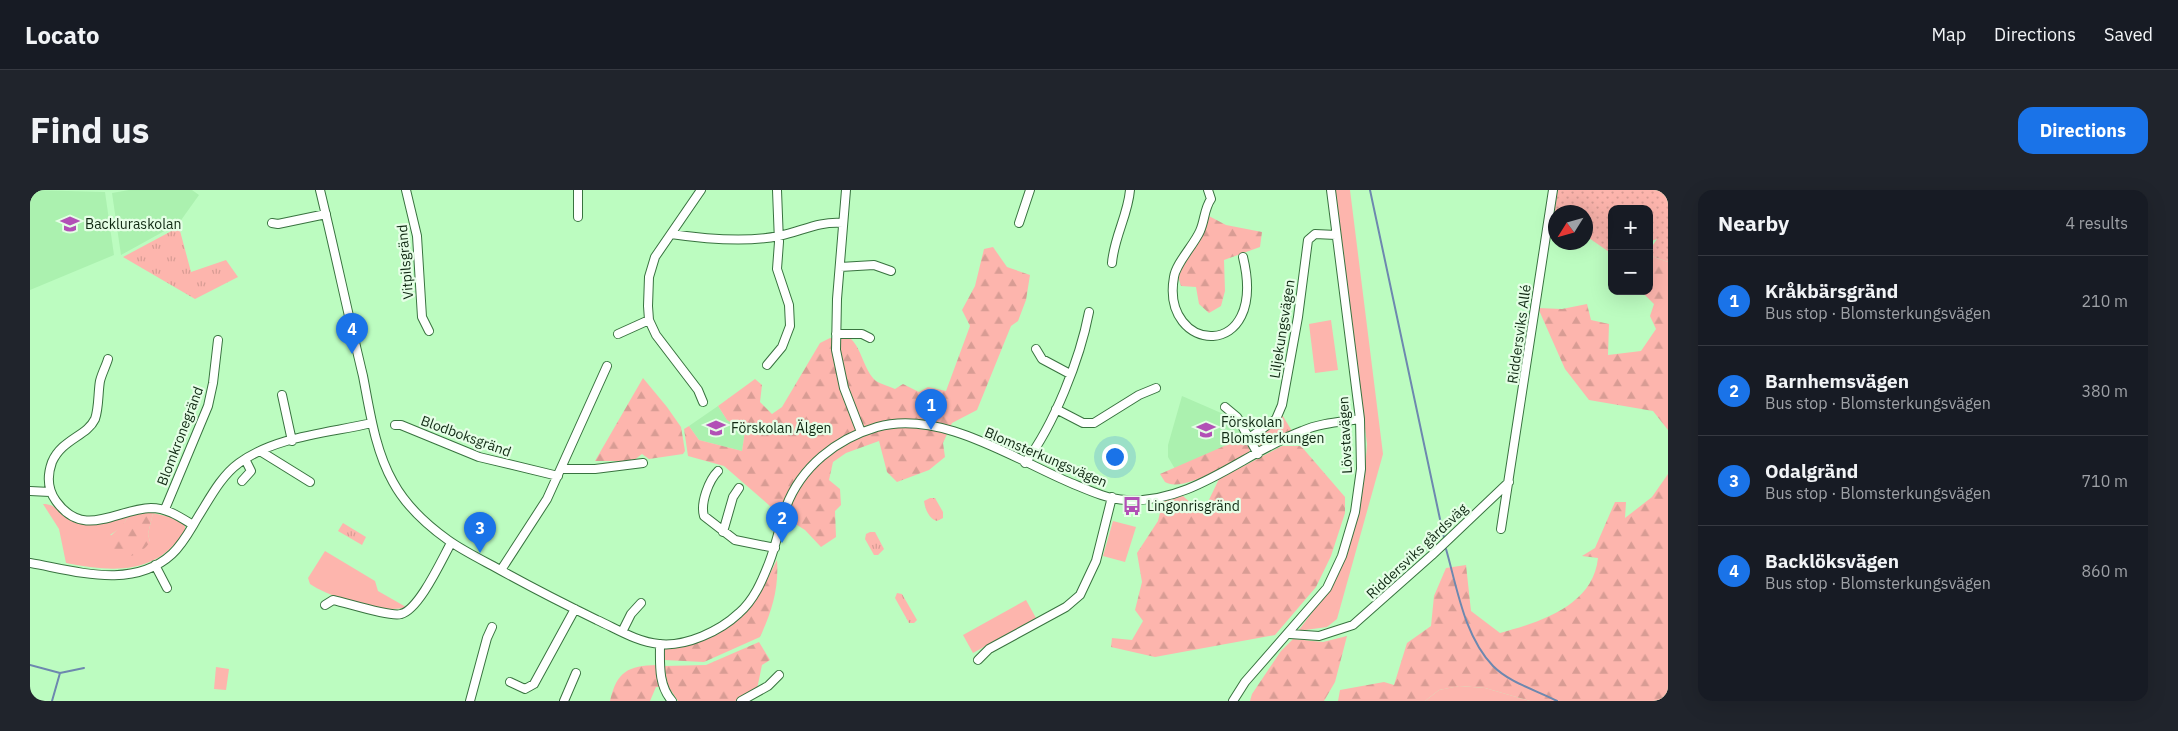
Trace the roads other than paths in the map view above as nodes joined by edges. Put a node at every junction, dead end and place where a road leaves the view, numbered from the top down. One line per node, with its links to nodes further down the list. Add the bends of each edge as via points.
1 (320, 190): 12 (street, Blomsterkungsvägen)
2 (406, 190): 26 (street, Vitpilsgränd, via 417,236 422,317)
3 (578, 190): 13 (street)
4 (701, 190): 17 (street)
5 (777, 190): 19 (street)
6 (846, 190): 15 (street)
7 (1030, 190): 16 (street)
8 (1130, 190): 21 (street, via 1129,206)
9 (1208, 190): 20 (street, via 1211,199 1200,230 1174,275 1177,309 1192,332 1220,335 1236,326 1248,288)
10 (1331, 190): 18 (street, Lövstavägen)
11 (1553, 190): 56 (street, Riddersviks Allé)
12 (326, 214): 14 (street); 42 (street, Blomsterkungsvägen)
13 (578, 217)
14 (272, 223)
15 (843, 223): 19 (street, via 814,224); 22 (street)
16 (1019, 223)
17 (671, 234): 19 (street, via 711,238); 25 (street, via 652,267 648,288)
18 (1336, 235): 41 (street, Lövstavägen); 45 (street, Liljekungsvägen, via 1315,234 1308,240 1282,406 1276,419)
19 (778, 236): 33 (street, via 777,269 789,305 790,326 785,342)
20 (1243, 257)
21 (1112, 263)
22 (840, 267): 23 (street, via 874,265); 28 (street)
23 (890, 272)
24 (1089, 312): 35 (street)
25 (649, 320): 27 (street); 38 (street)
26 (429, 331)
27 (618, 334)
28 (836, 334): 29 (street, via 862,334); 44 (street, via 841,374)
29 (870, 338)
30 (218, 340): 61 (street, Blomkronegränd, via 208,406)
31 (1036, 349): 35 (street, via 1042,359)
32 (108, 359): 59 (street, via 94,419 55,457 49,478)
33 (767, 365)
34 (607, 366): 53 (street)
35 (1070, 374): 40 (street)
36 (1156, 388): 40 (street, via 1094,423 1083,423)
37 (282, 395): 46 (street)
38 (703, 402)
39 (1225, 407): 45 (street, via 1237,417)
40 (1056, 409): 51 (street)
41 (1360, 420): 48 (street, Blomsterkungsvägen, via 1306,429); 76 (street, Lövstavägen, via 1362,469 1355,512 1342,556 1327,588)
42 (372, 422): 46 (street); 65 (street, Blomsterkungsvägen, via 384,463 401,494 427,524)
43 (395, 425): 53 (street, Blodboksgränd, via 479,457)
44 (861, 432): 51 (street, Blomsterkungsvägen, via 900,424 951,430); 66 (street, Blomsterkungsvägen, via 821,457 800,481 785,510)
45 (1249, 438): 48 (street)
46 (292, 440): 47 (street)
47 (260, 451): 49 (street); 55 (street)
48 (1258, 454): 60 (street, Blomsterkungsvägen, via 1178,493 1126,500)
49 (245, 459): 54 (street, via 251,470); 62 (street, via 227,474)
50 (643, 462): 53 (street, Blodboksgränd)
51 (1026, 463): 60 (street, Blomsterkungsvägen, via 1099,495)
52 (718, 471): 64 (street, via 710,479 702,513)
53 (560, 473): 69 (street)
54 (242, 481)
55 (310, 482)
56 (1509, 482): 63 (street); 76 (street, Riddersviks gårdsväg, via 1353,625 1319,636)
57 (739, 488): 64 (street)
58 (30, 492): 59 (street)
59 (50, 492): 61 (street, via 67,513 85,521 102,521 151,508)
60 (1112, 497): 78 (street, via 1096,561 1080,594 1066,607 989,649)
61 (165, 509): 62 (street)
62 (194, 525): 68 (street, via 172,554)
63 (1502, 529)
64 (723, 532): 66 (street, via 735,540)
65 (451, 543): 69 (street, Blomsterkungsvägen); 72 (street, via 418,601 406,612 394,615 333,600)
66 (775, 548): 77 (street, Blomsterkungsvägen, via 761,582 739,614 694,639)
67 (30, 563): 68 (street, via 113,575 133,574)
68 (156, 565): 70 (street)
69 (501, 570): 73 (street, Blomsterkungsvägen)
70 (167, 588)
71 (641, 603): 75 (street)
72 (325, 605)
73 (575, 609): 75 (street, Blomsterkungsvägen); 81 (street, via 533,686 521,689)
74 (492, 627): 82 (street)
75 (622, 632): 77 (street, Blomsterkungsvägen)
76 (1290, 634): 86 (street, Lövstavägen, via 1245,682)
77 (660, 644): 84 (street, via 664,690)
78 (978, 660)
79 (576, 673): 83 (street)
80 (778, 675): 85 (street, via 768,686)
81 (510, 682)
82 (470, 701)
83 (564, 701)
84 (672, 701)
85 (740, 701)
86 (1233, 701)

